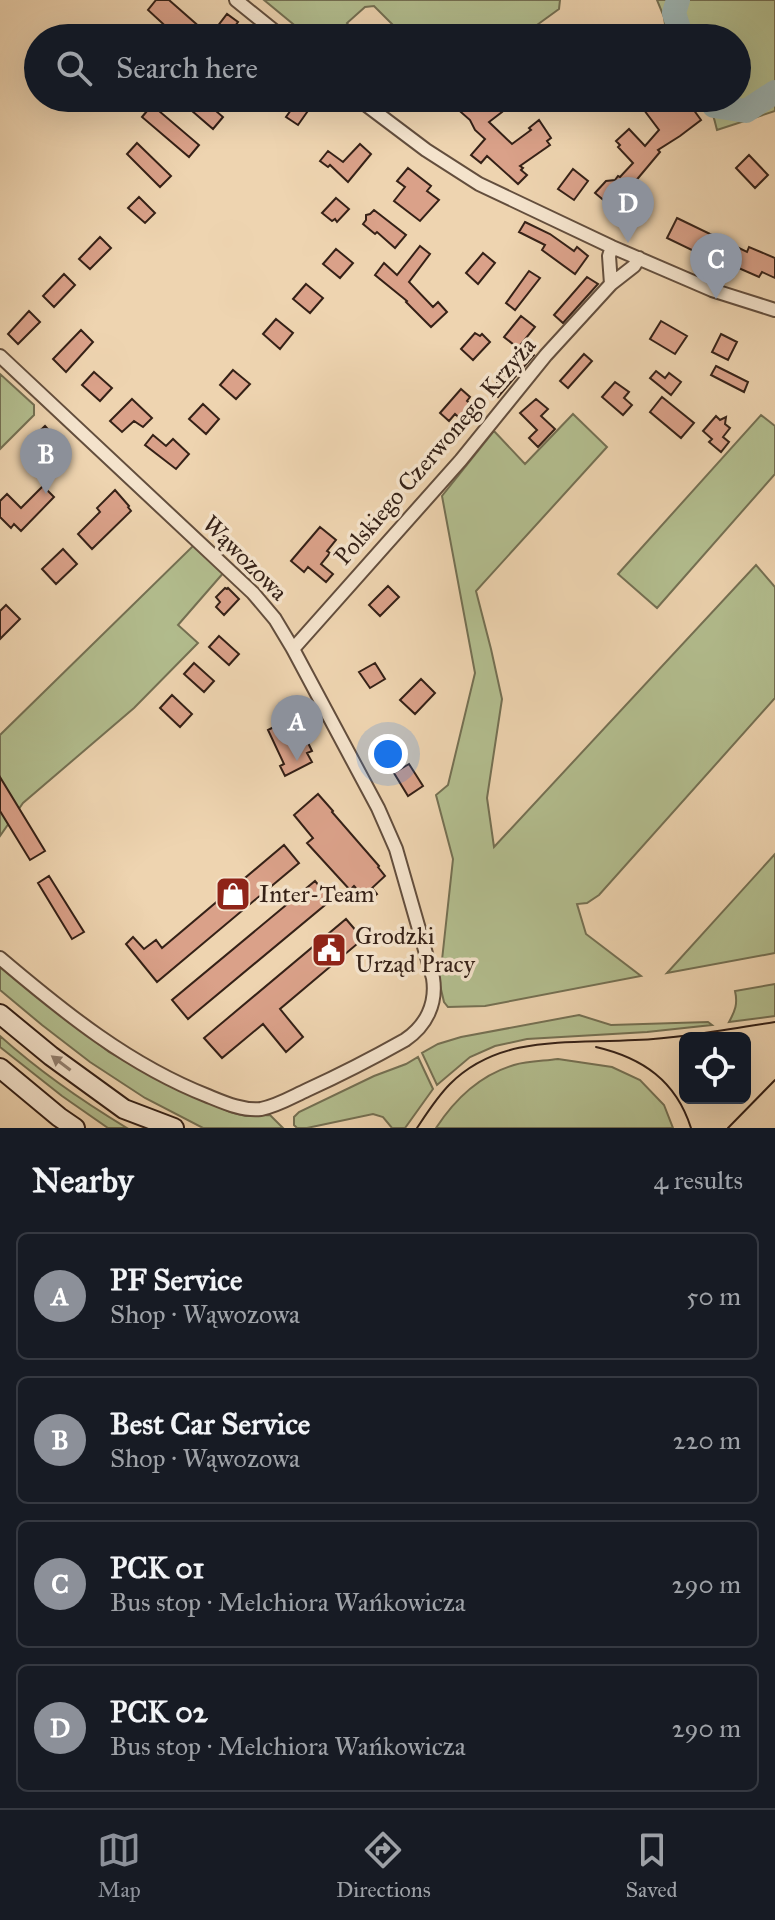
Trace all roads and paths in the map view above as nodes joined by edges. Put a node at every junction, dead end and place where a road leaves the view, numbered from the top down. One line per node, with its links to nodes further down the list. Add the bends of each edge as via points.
1 (236, 0): 2 (street)
2 (266, 24)
3 (376, 112): 4 (street, via 479,184)
4 (612, 247): 5 (street); 6 (street)
5 (639, 258): 6 (street, Polskiego Czerwonego Krzyża); 7 (street)
6 (611, 284): 9 (street, Polskiego Czerwonego Krzyża)
7 (775, 310)
8 (0, 356): 9 (street, Wąwozowa, via 253,593)
9 (293, 649): 10 (street, Wąwozowa, via 396,849 433,978 433,1003 413,1035 272,1106 248,1109 135,1061)
10 (0, 958)
11 (0, 1014): 14 (main road, one-way to 11, via 124,1109)
12 (0, 1068): 13 (main road)
13 (75, 1128)
14 (174, 1128)

